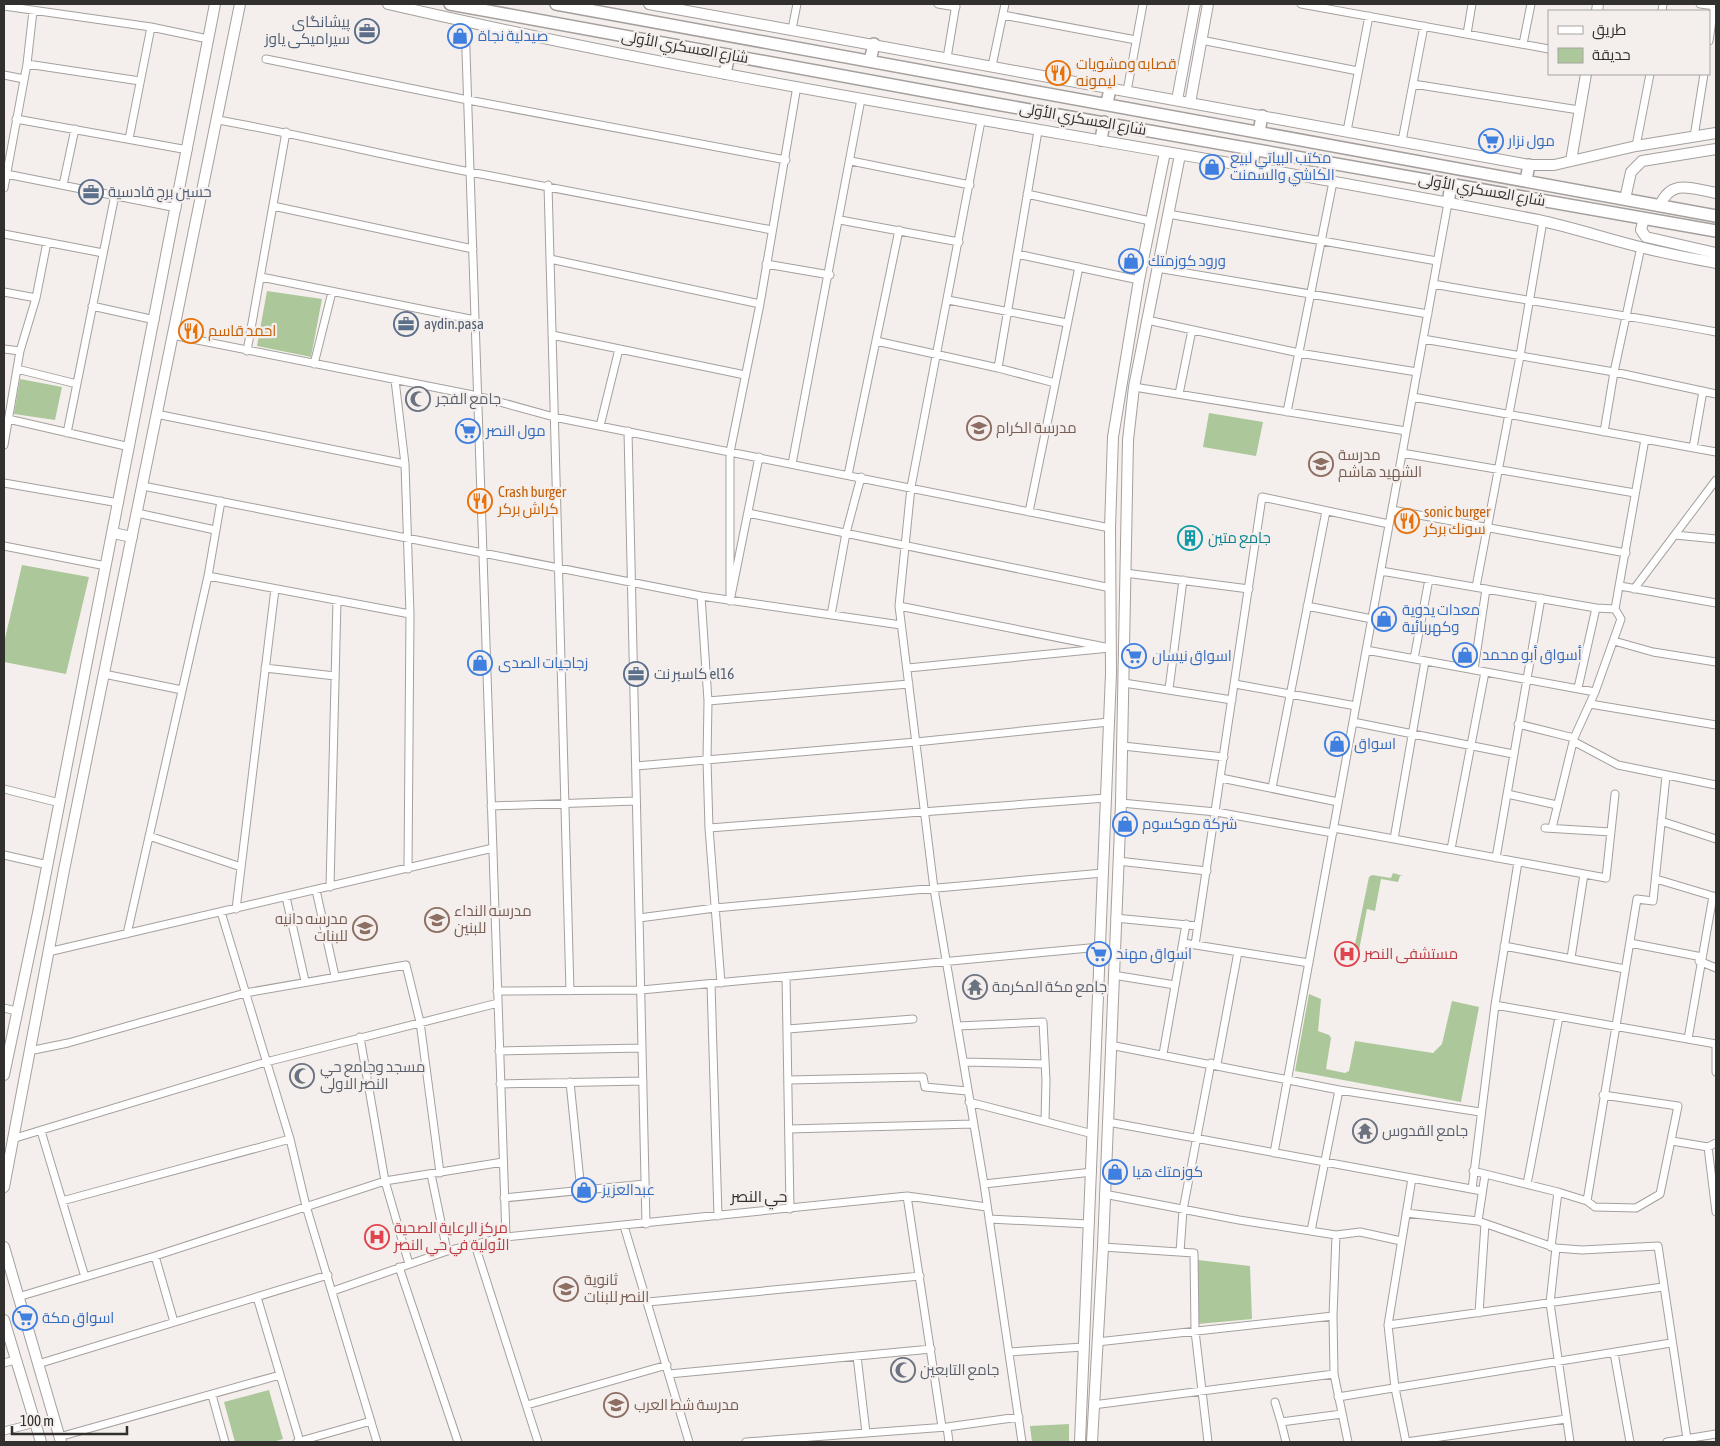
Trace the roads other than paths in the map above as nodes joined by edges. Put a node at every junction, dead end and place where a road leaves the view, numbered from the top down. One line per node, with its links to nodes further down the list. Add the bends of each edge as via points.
1 (215, 4): 30 (street)
2 (240, 4): 63 (street)
3 (388, 4): 24 (street)
4 (450, 4): 36 (main road, شارع العسكري الأولى)
5 (556, 4): 39 (main road, شارع العسكري الأولى)
6 (649, 4): 27 (street)
7 (797, 4): 27 (street)
8 (938, 4): 17 (street)
9 (1005, 4): 22 (street)
10 (1143, 4): 31 (street)
11 (1195, 4): 56 (street)
12 (1208, 4): 32 (street)
13 (1301, 4): 19 (street)
14 (1472, 4): 28 (street)
15 (1531, 4): 34 (street)
16 (1700, 4): 20 (street)
17 (956, 5): 37 (street)
18 (4, 6): 21 (street)
19 (1328, 6): 23 (street)
20 (1715, 6): 29 (street)
21 (33, 11): 26 (street); 40 (street)
22 (1003, 15): 31 (street); 41 (street)
23 (1369, 16): 25 (street); 42 (street)
24 (465, 22): 43 (street); 55 (street)
25 (1424, 26): 28 (street); 50 (street)
26 (151, 27): 30 (street); 49 (street)
27 (792, 29): 33 (street)
28 (1467, 34): 34 (street)
29 (1710, 35)
30 (208, 39): 83 (street)
31 (1136, 40): 53 (street)
32 (1201, 40): 42 (street); 57 (street)
33 (874, 44): 37 (street); 39 (main road)
34 (1523, 44): 35 (street)
35 (1548, 49)
36 (729, 55): 43 (main road); 66 (main road, شارع العسكري الأولى)
37 (947, 58): 41 (street)
38 (266, 59): 55 (street)
39 (870, 61): 58 (main road, شارع العسكري الأولى)
40 (27, 64): 48 (street); 49 (street)
41 (992, 66): 52 (street)
42 (1358, 71): 69 (street)
43 (725, 73): 51 (street)
44 (4, 75): 48 (street)
45 (1586, 75): 59 (street)
46 (1650, 75): 80 (street)
47 (1704, 75): 75 (street)
48 (24, 79): 62 (street)
49 (140, 81): 76 (street)
50 (1413, 84): 59 (street); 78 (street)
51 (797, 86): 54 (street); 87 (street)
52 (1110, 88): 53 (street); 58 (main road)
53 (1126, 91): 56 (street)
54 (861, 99): 65 (street); 88 (street)
55 (468, 100): 87 (street); 92 (street)
56 (1177, 100): 57 (street)
57 (1190, 102): 60 (street)
58 (1107, 104): 61 (main road, شارع العسكري الأولى)
59 (1579, 110): 89 (street)
60 (1262, 116): 69 (street); 71 (main road)
61 (1172, 117): 64 (main road, شارع العسكري الأولى); 73 (main road)
62 (16, 119): 67 (street); 82 (street)
63 (218, 120): 70 (street); 157 (street)
64 (1189, 120): 71 (main road, شارع العسكري الأولى); 74 (main road)
65 (981, 121): 68 (street); 99 (street)
66 (1104, 122): 73 (main road, شارع العسكري الأولى); 77 (main road)
67 (75, 129): 76 (street); 96 (street)
68 (1038, 130): 77 (street); 102 (street)
69 (1348, 131): 78 (street)
70 (286, 132): 92 (street); 109 (street)
71 (1259, 132): 94 (main road, شارع العسكري الأولى)
72 (1715, 133): 75 (street); 79 (street)
73 (1169, 134): 74 (main road, شارع العسكري الأولى)
74 (1185, 137): 84 (main road, شارع العسكري الأولى)
75 (1694, 137): 80 (street)
76 (129, 139): 83 (street)
77 (1101, 140): 85 (street)
78 (1402, 141): 90 (street)
79 (1716, 144)
80 (1636, 146): 89 (street)
81 (1716, 149): 105 (street, via 1642,161 1631,172)
82 (7, 150): 93 (street)
83 (188, 150): 110 (street)
84 (1254, 150): 91 (main road); 98 (main road, شارع العسكري الأولى)
85 (1165, 152): 86 (street); 104 (street)
86 (1180, 155): 91 (street); 106 (street)
87 (786, 160): 117 (street)
88 (850, 161): 99 (street); 114 (street)
89 (1571, 161): 90 (street, via 1546,166)
90 (1529, 165): 94 (main road)
91 (1251, 167): 95 (street)
92 (470, 172): 97 (street); 125 (street)
93 (6, 174): 96 (street); 100 (street)
94 (1526, 180): 105 (main road, شارع العسكري الأولى)
95 (1333, 182): 107 (street); 121 (street)
96 (63, 185): 103 (street)
97 (548, 185): 117 (street); 129 (street)
98 (1451, 185): 107 (main road); 113 (main road, شارع العسكري الأولى)
99 (970, 186): 123 (street)
100 (4, 188)
101 (1716, 193): 108 (street, via 1671,189)
102 (1027, 194): 115 (street); 128 (street)
103 (115, 195): 110 (street); 126 (street)
104 (1155, 196): 106 (street); 115 (street)
105 (1626, 199): 108 (main road, شارع العسكري الأولى)
106 (1171, 200): 111 (street)
107 (1448, 203): 116 (street); 130 (street)
108 (1660, 205): 112 (main road, شارع العسكري الأولى)
109 (273, 206): 125 (street); 136 (street)
110 (177, 208): 150 (street)
111 (1168, 214): 121 (street); 134 (street)
112 (1716, 216)
113 (1644, 218): 119 (main road, شارع العسكري الأولى); 127 (street, via 1641,230 1646,237)
114 (840, 220): 118 (street); 135 (street)
115 (1150, 221): 137 (street)
116 (1543, 221): 124 (street); 144 (street)
117 (772, 230): 132 (street)
118 (900, 230): 123 (street); 159 (street)
119 (1716, 231)
120 (4, 234): 122 (street)
121 (1322, 240): 130 (street); 141 (street)
122 (47, 242): 126 (street); 142 (street)
123 (959, 242): 143 (street)
124 (1641, 247): 131 (street); 149 (street)
125 (473, 249): 151 (street)
126 (103, 253): 146 (street)
127 (1716, 253)
128 (1017, 254): 133 (street); 147 (street)
129 (550, 259): 145 (street); 156 (street)
130 (1437, 261): 138 (street)
131 (1716, 263)
132 (766, 264): 135 (street); 145 (street)
133 (1079, 268): 137 (street); 153 (street)
134 (1157, 268): 141 (street); 152 (street)
135 (830, 275): 201 (street)
136 (261, 277): 140 (street); 163 (street)
137 (1139, 280): 218 (street, via 1113,437)
138 (1433, 284): 144 (street); 148 (street)
139 (4, 292): 142 (street)
140 (332, 292): 151 (street); 167 (street)
141 (1310, 296): 148 (street); 164 (street)
142 (36, 298): 162 (street)
143 (948, 300): 147 (street); 165 (street)
144 (1529, 302): 149 (street); 166 (street)
145 (760, 304): 172 (street)
146 (92, 306): 150 (street); 175 (street)
147 (1007, 311): 153 (street); 168 (street)
148 (1428, 314): 158 (street)
149 (1625, 316): 155 (street); 171 (street)
150 (155, 320): 194 (street)
151 (475, 320): 180 (street)
152 (1147, 320): 154 (street); 176 (street)
153 (1067, 323): 174 (street)
154 (1192, 330): 164 (street); 178 (street)
155 (1716, 332)
156 (552, 334): 161 (street); 185 (street)
157 (172, 335): 163 (street); 183 (street)
158 (1423, 339): 166 (street); 170 (street)
159 (876, 341): 165 (street); 203 (street)
160 (4, 349): 162 (street)
161 (619, 349): 172 (street); 187 (street)
162 (20, 351): 169 (street)
163 (246, 351): 167 (street)
164 (1299, 353): 170 (street); 182 (street)
165 (938, 356): 168 (street); 208 (street)
166 (1520, 356): 171 (street); 184 (street)
167 (314, 364): 173 (street)
168 (998, 368): 174 (street)
169 (17, 369): 175 (street); 186 (street)
170 (1417, 372): 181 (street)
171 (1614, 372): 177 (street); 191 (street)
172 (745, 375): 196 (street)
173 (395, 380): 180 (street); 200 (street)
174 (1055, 383): 214 (street)
175 (77, 384): 190 (street)
176 (1134, 387): 178 (street); 234 (street, via 1128,440)
177 (1703, 391): 179 (street); 195 (street)
178 (1179, 394): 182 (street)
179 (1716, 394)
180 (478, 396): 185 (street); 229 (street)
181 (1412, 397): 184 (street); 189 (street)
182 (1287, 412): 189 (street)
183 (156, 414): 200 (street); 207 (street)
184 (1509, 415): 191 (street); 202 (street)
185 (554, 417): 187 (street); 232 (street)
186 (8, 419): 190 (street); 193 (street)
187 (600, 426): 188 (street)
188 (628, 431): 196 (street); 238 (street)
189 (1406, 431): 198 (street)
190 (67, 432): 194 (street)
191 (1604, 432): 192 (street)
192 (1645, 439): 195 (street); 209 (street)
193 (4, 445)
194 (130, 447): 211 (street)
195 (1693, 448): 197 (street)
196 (730, 452): 199 (street); 249 (street)
197 (1716, 452)
198 (1402, 453): 202 (street); 212 (street)
199 (760, 457): 201 (street); 216 (street)
200 (405, 464): 225 (street)
201 (792, 464): 203 (street)
202 (1498, 471): 209 (street); 219 (street)
203 (848, 475): 204 (street)
204 (860, 477): 208 (street); 222 (street)
205 (1716, 480): 223 (street)
206 (4, 483): 211 (street)
207 (142, 486): 210 (street); 215 (street)
208 (911, 487): 214 (street); 227 (street)
209 (1635, 493): 230 (street)
210 (221, 501): 220 (street); 225 (street)
211 (119, 503): 221 (street)
212 (1392, 510): 217 (street); 219 (street)
213 (1326, 511): 217 (street); 243 (street, via 1262,497); 252 (street)
214 (1029, 512): 218 (street)
215 (137, 513): 220 (street); 224 (street)
216 (748, 513): 222 (street); 249 (street)
217 (1389, 524): 233 (street)
218 (1110, 528): 241 (street)
219 (1487, 528): 230 (street); 240 (street)
220 (215, 530): 235 (street)
221 (113, 533): 224 (street); 231 (street)
222 (846, 533): 227 (street); 256 (street)
223 (1674, 535): 226 (street); 245 (street)
224 (132, 537): 269 (street)
225 (407, 538): 229 (street); 255 (street)
226 (1716, 538)
227 (905, 545): 241 (street); 251 (street)
228 (4, 546): 231 (street)
229 (483, 553): 232 (street); 311 (street)
230 (1626, 553): 239 (street)
231 (106, 566): 307 (street)
232 (558, 567): 238 (street); 309 (street)
233 (1381, 571): 236 (street); 257 (street)
234 (1125, 572): 237 (street); 272 (street)
235 (208, 576): 242 (street); 277 (street)
236 (1429, 579): 240 (street); 262 (street)
237 (1183, 580): 243 (street); 276 (street)
238 (632, 583): 246 (street); 296 (street)
239 (1620, 586): 245 (street); 254 (street)
240 (1476, 587): 244 (street)
241 (1111, 588): 260 (street)
242 (275, 589): 248 (street); 265 (street)
243 (1249, 589): 274 (street)
244 (1486, 589): 247 (street); 267 (street)
245 (1634, 589): 250 (street)
246 (701, 596): 249 (street); 281 (street)
247 (1541, 598): 253 (street); 271 (street)
248 (336, 600): 255 (street); 270 (street)
249 (730, 601): 256 (street)
250 (1716, 603)
251 (899, 606): 258 (street); 260 (street)
252 (1307, 606): 257 (street); 279 (street)
253 (1596, 608): 254 (street); 275 (street)
254 (1615, 609): 259 (street, via 1620,620)
255 (410, 614): 329 (street)
256 (831, 615): 258 (street)
257 (1372, 619): 261 (street)
258 (901, 625): 266 (street)
259 (1614, 640): 264 (street, via 1653,652); 278 (street)
260 (1110, 648): 266 (street); 284 (street)
261 (1366, 650): 262 (street); 283 (street)
262 (1414, 659): 263 (street)
263 (1425, 661): 267 (street); 288 (street)
264 (1716, 662)
265 (265, 668): 270 (street); 328 (street)
266 (908, 668): 273 (street)
267 (1474, 670): 268 (street)
268 (1485, 672): 271 (street); 292 (street)
269 (104, 674): 277 (street); 343 (street)
270 (335, 676): 334 (street)
271 (1527, 680): 275 (street); 286 (street)
272 (1124, 683): 276 (street); 291 (street)
273 (909, 684): 281 (street); 290 (street)
274 (1235, 684): 279 (street); 280 (street)
275 (1578, 688): 278 (street)
276 (1169, 689): 280 (street)
277 (182, 690): 318 (street)
278 (1595, 692): 282 (street)
279 (1290, 695): 283 (street); 300 (street)
280 (1232, 700): 294 (street)
281 (708, 701): 295 (street)
282 (1590, 704): 287 (street); 289 (street)
283 (1356, 706): 285 (street)
284 (1109, 722): 290 (street); 304 (street)
285 (1353, 722): 288 (street); 306 (street)
286 (1518, 724): 289 (street); 293 (street)
287 (1716, 725)
288 (1412, 734): 292 (street); 320 (street)
289 (1574, 739): 297 (street, via 1618,764); 310 (street)
290 (916, 742): 295 (street); 313 (street)
291 (1122, 746): 294 (street); 308 (street)
292 (1472, 746): 293 (street); 322 (street)
293 (1513, 754): 302 (street)
294 (1224, 757): 298 (street)
295 (706, 760): 296 (street); 315 (street)
296 (636, 766): 305 (street)
297 (1666, 776): 299 (street); 314 (street)
298 (1221, 778): 300 (street); 312 (street)
299 (1716, 785)
300 (1272, 788): 306 (street)
301 (4, 789): 307 (street)
302 (1507, 794): 310 (street); 324 (street)
303 (1615, 794): 317 (street)
304 (1106, 798): 313 (street); 331 (street)
305 (636, 801): 309 (street); 345 (street)
306 (1338, 802): 316 (street)
307 (60, 803): 327 (street)
308 (1120, 803): 312 (street); 325 (street)
309 (565, 804): 311 (street); 372 (street)
310 (1557, 805): 317 (street, via 1548,828)
311 (491, 806): 321 (street)
312 (1216, 812): 316 (street); 330 (street)
313 (925, 813): 315 (street); 335 (street)
314 (1661, 821): 319 (street); 333 (street)
315 (710, 828): 339 (street)
316 (1333, 830): 320 (street); 360 (street)
317 (1610, 832): 332 (street, via 1606,878)
318 (149, 836): 328 (street); 349 (street)
319 (1716, 838)
320 (1394, 839): 322 (street)
321 (492, 848): 329 (street); 371 (street)
322 (1451, 849): 324 (street)
323 (4, 855): 327 (street)
324 (1496, 858): 326 (street)
325 (1118, 861): 330 (street); 346 (street)
326 (1518, 862): 332 (street); 353 (street)
327 (48, 865): 342 (street)
328 (241, 867): 340 (street)
329 (408, 869): 334 (street)
330 (1207, 871): 348 (street)
331 (1103, 873): 335 (street); 344 (street)
332 (1584, 874): 357 (street)
333 (1656, 879): 338 (street); 351 (street, via 1653,901 1637,899)
334 (330, 887): 336 (street)
335 (934, 889): 339 (street); 359 (street)
336 (316, 890): 337 (street); 364 (street)
337 (286, 897): 340 (street); 366 (street)
338 (1715, 897): 358 (street)
339 (715, 908): 345 (street); 367 (street)
340 (236, 909): 341 (street)
341 (221, 912): 349 (street); 373 (street)
342 (38, 913): 343 (street); 377 (street)
343 (55, 916): 355 (street)
344 (1102, 917): 346 (street); 354 (street)
345 (639, 918): 370 (street)
346 (1115, 918): 347 (street); 363 (street)
347 (1186, 924): 348 (street); 350 (street)
348 (1198, 926): 352 (street)
349 (127, 934): 355 (street)
350 (1183, 943): 352 (street); 369 (street)
351 (1630, 943): 358 (street, via 1693,956); 362 (street)
352 (1195, 945): 356 (street)
353 (1504, 946): 357 (street); 375 (street)
354 (1100, 947): 359 (street); 412 (street)
355 (48, 952): 388 (street)
356 (1238, 952): 360 (street); 394 (street)
357 (1572, 958): 362 (street)
358 (1702, 961): 361 (street); 385 (street)
359 (947, 962): 365 (street); 381 (street)
360 (1309, 964): 397 (street)
361 (1716, 968)
362 (1625, 969): 382 (street)
363 (1113, 975): 369 (street); 386 (street)
364 (335, 976): 366 (street); 380 (street, via 406,965)
365 (786, 977): 367 (street); 383 (street)
366 (305, 981): 373 (street)
367 (721, 983): 368 (street)
368 (711, 984): 370 (street); 448 (street)
369 (1175, 985): 390 (street)
370 (641, 990): 372 (street); 387 (street)
371 (497, 991): 372 (street); 374 (street)
372 (570, 991)
373 (245, 993): 388 (street); 391 (street)
374 (498, 1003): 380 (street); 389 (street)
375 (1495, 1005): 378 (street); 406 (street)
376 (4, 1008): 377 (street)
377 (16, 1011): 395 (street)
378 (1558, 1017): 382 (street); 431 (street)
379 (913, 1018): 383 (street)
380 (420, 1022): 384 (street); 424 (street)
381 (958, 1026): 392 (street); 393 (street, via 1043,1022)
382 (1615, 1027): 385 (street); 404 (street)
383 (788, 1029): 398 (street)
384 (360, 1037): 391 (street); 428 (street)
385 (1688, 1039): 396 (street, via 1716,1044)
386 (1110, 1045): 390 (street); 408 (street)
387 (642, 1048): 389 (street); 399 (street)
388 (29, 1051): 414 (street)
389 (499, 1051): 401 (street)
390 (1163, 1054): 394 (street)
391 (266, 1062): 411 (street); 413 (street)
392 (964, 1062): 393 (street); 403 (street)
393 (1045, 1064): 407 (street)
394 (1214, 1064): 397 (street); 415 (street)
395 (4, 1072)
396 (1716, 1072)
397 (1288, 1079): 402 (street); 419 (street)
398 (789, 1080): 403 (street, via 923,1077 925,1087); 410 (street)
399 (643, 1081): 400 (street); 429 (street)
400 (570, 1082): 401 (street); 434 (street)
401 (500, 1084): 420 (street)
402 (1339, 1090): 406 (street); 421 (street)
403 (967, 1091): 405 (street)
404 (1603, 1095): 416 (street, via 1678,1106); 440 (street)
405 (969, 1102): 407 (street); 409 (street)
406 (1480, 1112): 422 (street)
407 (1045, 1121): 412 (street)
408 (1108, 1122): 415 (street); 437 (street)
409 (973, 1124): 410 (street); 430 (street)
410 (788, 1128): 444 (street)
411 (41, 1131): 414 (street); 441 (street)
412 (1093, 1134): 423 (street)
413 (290, 1138): 441 (street); 442 (street)
414 (12, 1139): 432 (street)
415 (1198, 1139): 419 (street); 445 (street)
416 (1672, 1141): 418 (street); 440 (street, via 1660,1194 1636,1208 1595,1207)
417 (1716, 1143): 418 (street)
418 (1708, 1147): 446 (street)
419 (1274, 1153): 421 (street)
420 (503, 1162): 424 (street); 439 (street)
421 (1325, 1162): 427 (street); 454 (street)
422 (1473, 1171): 426 (street); 433 (street)
423 (1092, 1172): 430 (street); 452 (street)
424 (440, 1173): 425 (street)
425 (431, 1174): 428 (street); 462 (street)
426 (1485, 1175): 431 (street); 435 (street)
427 (1412, 1178): 433 (street); 447 (street)
428 (385, 1181): 442 (street); 465 (street)
429 (645, 1184): 434 (street); 451 (street)
430 (984, 1184): 443 (street)
431 (1527, 1184): 436 (street)
432 (4, 1187)
433 (1472, 1189): 435 (street)
434 (581, 1191): 439 (street)
435 (1482, 1191): 450 (street)
436 (1558, 1192): 440 (street); 461 (street)
437 (1104, 1194): 445 (street); 460 (street)
438 (907, 1196): 443 (street); 444 (street); 468 (street)
439 (504, 1198): 456 (street)
440 (1587, 1200)
441 (62, 1201): 469 (street)
442 (306, 1206): 464 (street); 467 (street)
443 (987, 1208): 449 (street)
444 (790, 1209): 448 (street)
445 (1184, 1210): 454 (street); 463 (street)
446 (1716, 1212)
447 (1406, 1213): 450 (street); 457 (street)
448 (718, 1216): 451 (street)
449 (989, 1219): 452 (street); 486 (street)
450 (1481, 1223): 461 (street); 476 (street)
451 (646, 1224): 453 (street)
452 (1088, 1224): 484 (street)
453 (624, 1226): 456 (street); 474 (street)
454 (1311, 1231): 455 (street)
455 (1336, 1235): 457 (street, via 1360,1232); 477 (street)
456 (506, 1237): 458 (street)
457 (1401, 1241): 480 (street)
458 (474, 1245): 462 (street); 502 (street)
459 (4, 1247): 472 (street)
460 (1103, 1247): 463 (street); 482 (street)
461 (1554, 1248): 470 (street, via 1592,1250 1658,1246); 475 (street)
462 (447, 1251): 465 (street)
463 (1180, 1252): 481 (street, via 1194,1253)
464 (154, 1256): 469 (street); 479 (street)
465 (409, 1264): 466 (street)
466 (399, 1267): 471 (street); 520 (street)
467 (328, 1275): 471 (street); 473 (street)
468 (920, 1276): 474 (street); 485 (street)
469 (85, 1277): 472 (street)
470 (1663, 1287): 475 (street); 483 (street)
471 (333, 1291): 507 (street)
472 (18, 1296): 492 (street)
473 (257, 1297): 479 (street); 496 (street)
474 (648, 1302): 493 (street)
475 (1550, 1303): 476 (street); 490 (street)
476 (1478, 1313): 480 (street)
477 (1333, 1316): 481 (street); 495 (street)
478 (4, 1320): 489 (street)
479 (174, 1322): 492 (street)
480 (1388, 1325): 497 (street)
481 (1195, 1331): 482 (street); 498 (street)
482 (1097, 1342): 503 (street)
483 (1671, 1344): 487 (street); 515 (street)
484 (1083, 1347): 486 (street); 526 (street)
485 (930, 1349): 488 (street); 510 (street)
486 (1010, 1352): 505 (street)
487 (1614, 1353): 490 (street); 534 (street)
488 (857, 1356): 494 (street); 512 (street)
489 (15, 1360): 491 (street); 509 (street)
490 (1557, 1362): 497 (street); 506 (street)
491 (4, 1363)
492 (38, 1364): 514 (street)
493 (667, 1365): 494 (street); 502 (street)
494 (669, 1374): 522 (street)
495 (1334, 1374): 498 (street); 500 (street)
496 (280, 1375): 499 (street); 518 (street)
497 (1395, 1388): 500 (street); 531 (street)
498 (1202, 1390): 503 (street); 528 (street)
499 (212, 1395): 514 (street); 517 (street)
500 (1338, 1396): 504 (street)
501 (1275, 1402): 508 (street)
502 (527, 1405): 521 (street)
503 (1093, 1405): 527 (street)
504 (1342, 1414): 508 (street); 530 (street)
505 (1019, 1417): 510 (street); 525 (street)
506 (1566, 1419): 532 (street); 533 (street)
507 (371, 1421): 518 (street); 519 (street)
508 (1280, 1422): 529 (street)
509 (35, 1423): 511 (street); 516 (street)
510 (944, 1427): 512 (street); 524 (street)
511 (4, 1431)
512 (866, 1433): 523 (street)
513 (1716, 1434): 515 (street)
514 (60, 1440)
515 (1691, 1440): 535 (street)
516 (41, 1442)
517 (224, 1442)
518 (299, 1442)
519 (377, 1442)
520 (458, 1442)
521 (538, 1442)
522 (688, 1442)
523 (746, 1442)
524 (949, 1442)
525 (1022, 1442)
526 (1080, 1442)
527 (1092, 1442)
528 (1208, 1442)
529 (1286, 1442)
530 (1348, 1442)
531 (1406, 1442): 532 (street)
532 (1414, 1442)
533 (1570, 1442)
534 (1630, 1442)
535 (1667, 1442)

